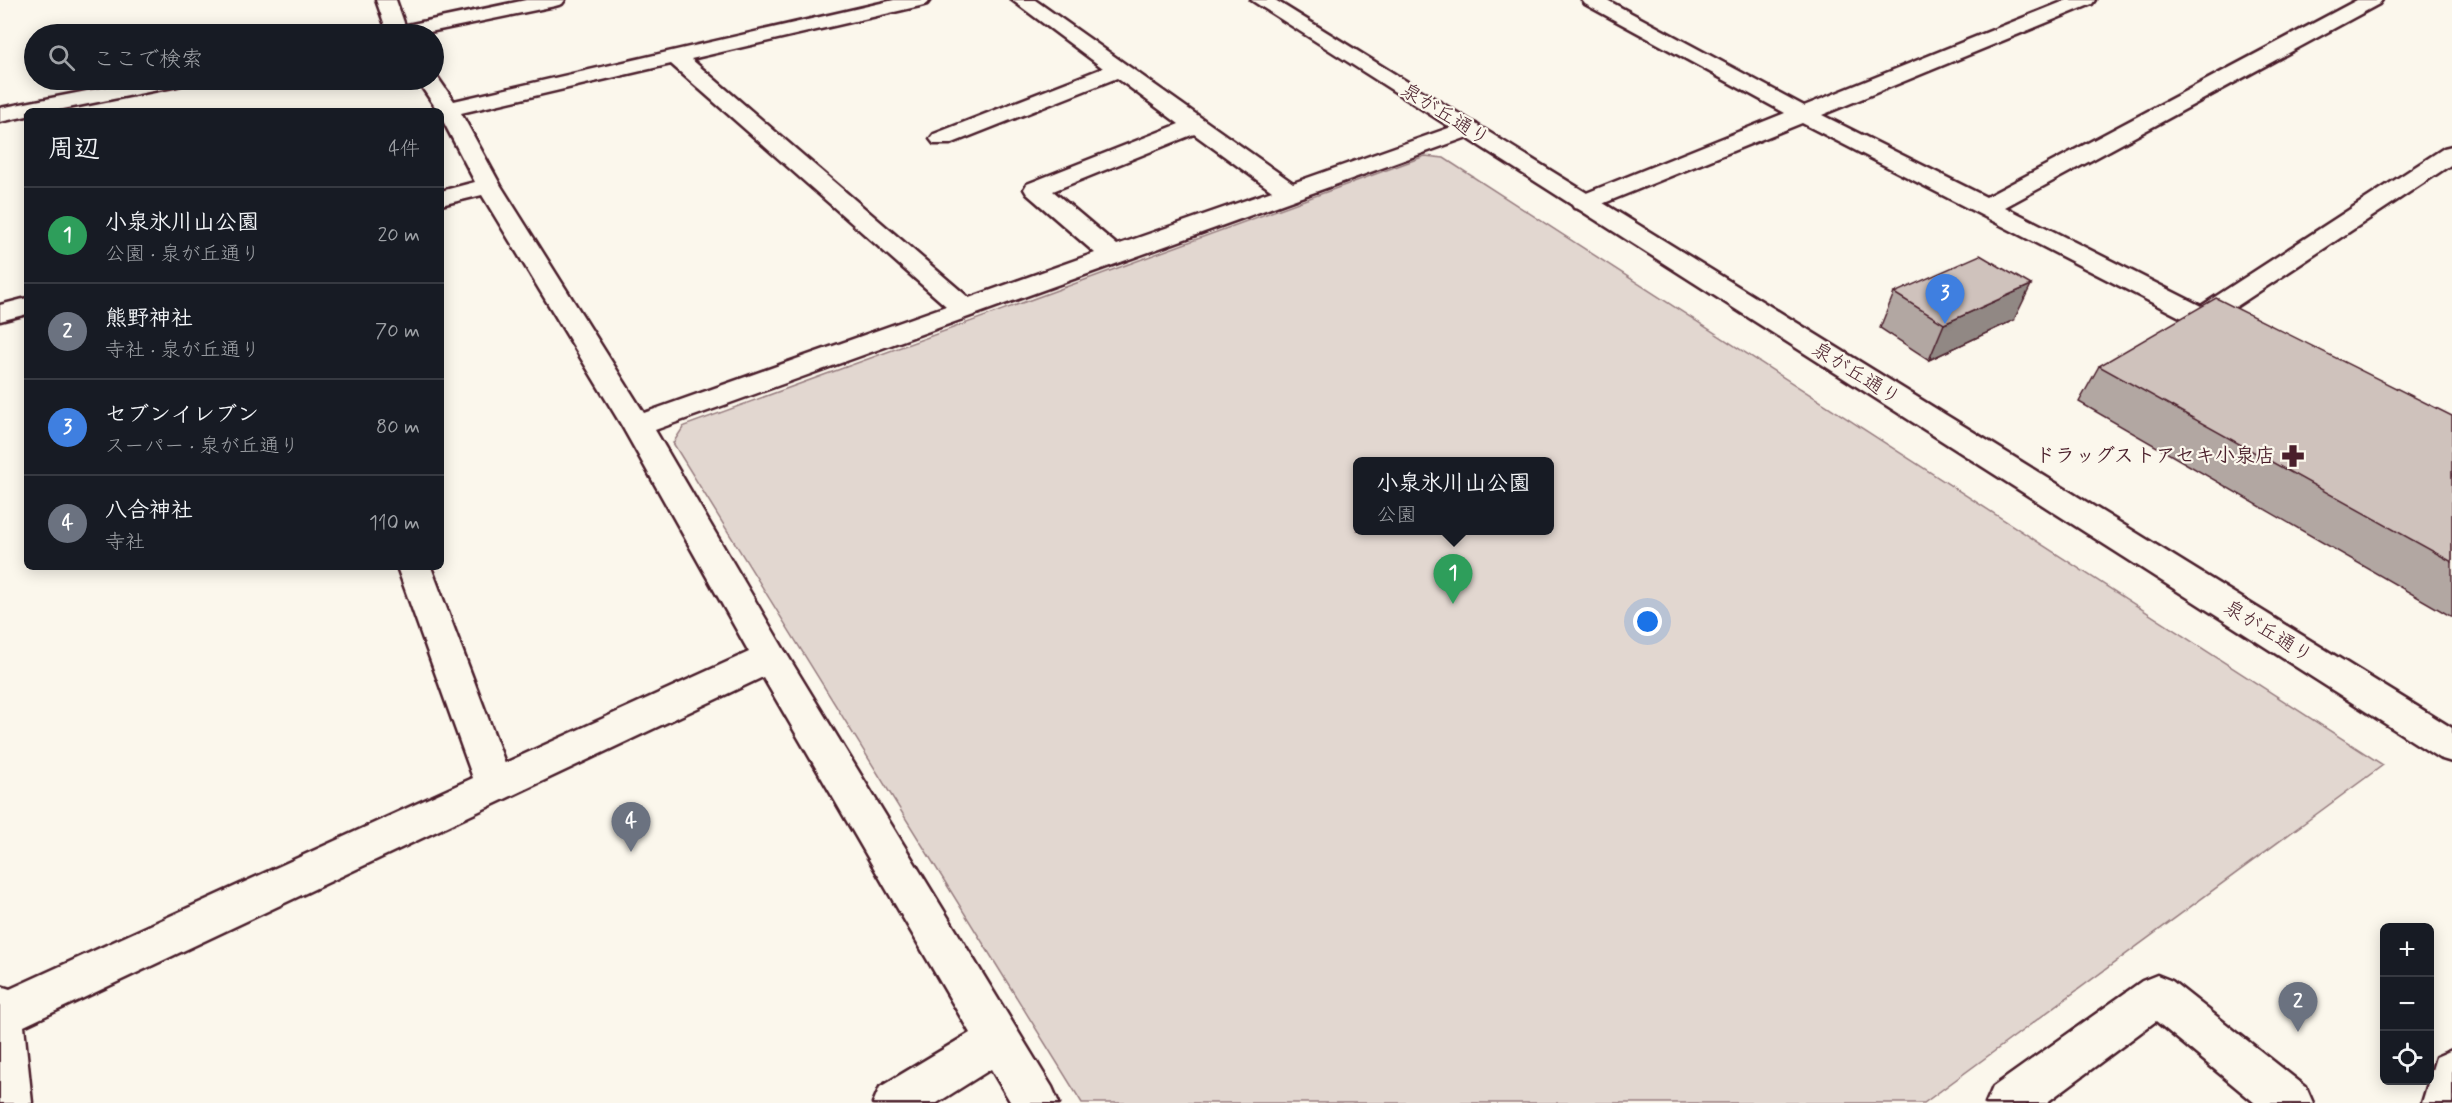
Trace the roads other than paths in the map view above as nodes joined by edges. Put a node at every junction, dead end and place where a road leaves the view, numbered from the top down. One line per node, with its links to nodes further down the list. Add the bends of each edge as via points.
1 (386, 0): 10 (street)
2 (555, 0): 11 (street)
3 (920, 0): 12 (street)
4 (1022, 0): 13 (street)
5 (1261, 0): 22 (street, 泉が丘通り)
6 (1627, 0): 9 (street)
7 (2085, 0): 19 (street)
8 (2372, 0): 29 (street)
9 (1598, 3): 19 (street)
10 (393, 24)
11 (443, 24)
12 (677, 58): 17 (street); 32 (street)
13 (1119, 70): 21 (street); 23 (street)
14 (124, 90): 16 (street)
15 (435, 90): 17 (street)
16 (35, 108)
17 (448, 109): 25 (street)
18 (24, 110): 20 (street)
19 (1801, 113): 28 (street); 29 (street)
20 (0, 115)
21 (1196, 125): 26 (street); 30 (street, via 1036,189)
22 (1468, 129): 26 (street); 28 (street, 泉が丘通り)
23 (942, 139)
24 (2446, 163): 34 (street)
25 (489, 186): 27 (street); 36 (street)
26 (1291, 193): 30 (street)
27 (444, 197)
28 (1583, 204): 39 (street, 泉が丘通り)
29 (1988, 206): 34 (street)
30 (1114, 256): 32 (street)
31 (24, 307): 33 (street)
32 (965, 309): 36 (street)
33 (0, 313)
34 (2202, 317): 35 (street)
35 (2254, 344)
36 (637, 426): 38 (street)
37 (415, 570): 40 (street)
38 (770, 658): 40 (street); 43 (street)
39 (2452, 747)
40 (495, 787): 42 (street)
41 (0, 1006): 42 (street)
42 (1, 1015): 44 (street)
43 (998, 1040): 45 (street); 46 (street)
44 (9, 1103)
45 (896, 1103)
46 (1036, 1103)
47 (2009, 1103): 48 (street, via 2157,995)
48 (2290, 1103)

